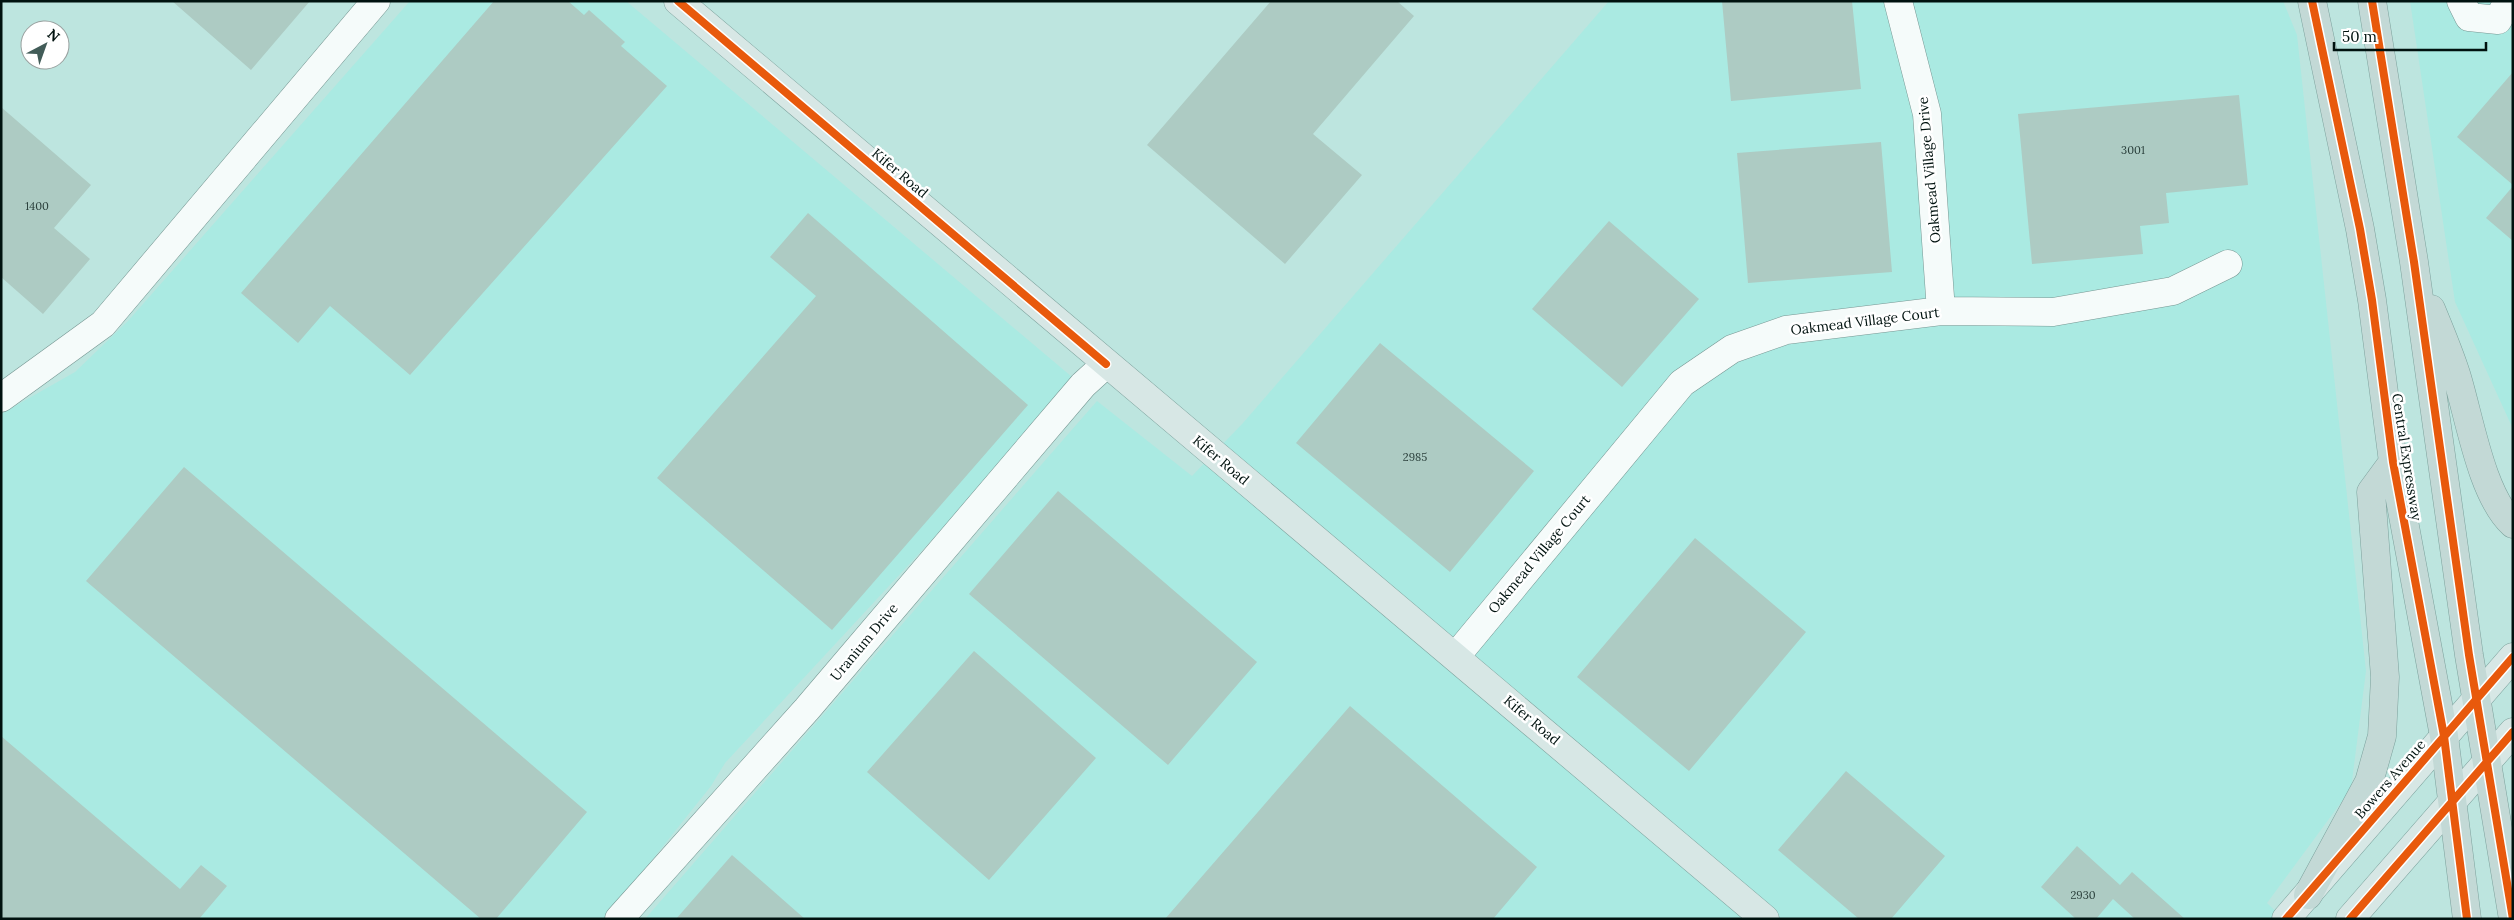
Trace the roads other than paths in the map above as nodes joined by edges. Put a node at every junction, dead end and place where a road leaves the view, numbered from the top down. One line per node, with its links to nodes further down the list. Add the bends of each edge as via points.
1 (376, 1): 12 (street, via 103,324)
2 (678, 1): 11 (main road, Kifer Road)
3 (1898, 1): 10 (street, Oakmead Village Drive, via 1927,114)
4 (2312, 1): 13 (highway, Central Expressway, via 2360,229)
5 (2372, 1): 8 (highway)
6 (2461, 1): 7 (street, via 2469,17 2498,20)
7 (2508, 1)
8 (2414, 262): 14 (highway, via 2456,373 2484,473 2496,500); 17 (highway)
9 (2228, 264): 10 (street, Oakmead Village Court, via 2173,291 2052,312)
10 (1941, 311): 15 (street, Oakmead Village Court, via 1786,330 1732,349 1682,382)
11 (1106, 364): 15 (main road, Kifer Road); 24 (street, Uranium Drive, via 1083,385 807,709)
12 (1, 398)
13 (2393, 462): 19 (highway, Central Expressway); 22 (highway, via 2371,492 2385,677 2382,736 2369,782)
14 (2513, 524)
15 (1456, 656): 25 (main road, Kifer Road)
16 (2513, 657): 17 (main road, Bowers Avenue)
17 (2476, 699): 19 (main road, Bowers Avenue); 20 (highway)
18 (2513, 732): 20 (main road)
19 (2444, 736): 21 (highway, Central Expressway); 22 (main road, Bowers Avenue)
20 (2486, 763): 21 (main road); 23 (highway)
21 (2450, 802): 27 (main road); 28 (highway, Central Expressway)
22 (2308, 895): 26 (main road, Bowers Avenue)
23 (2513, 918)
24 (619, 919)
25 (1765, 919)
26 (2286, 919)
27 (2350, 919)
28 (2467, 919)

